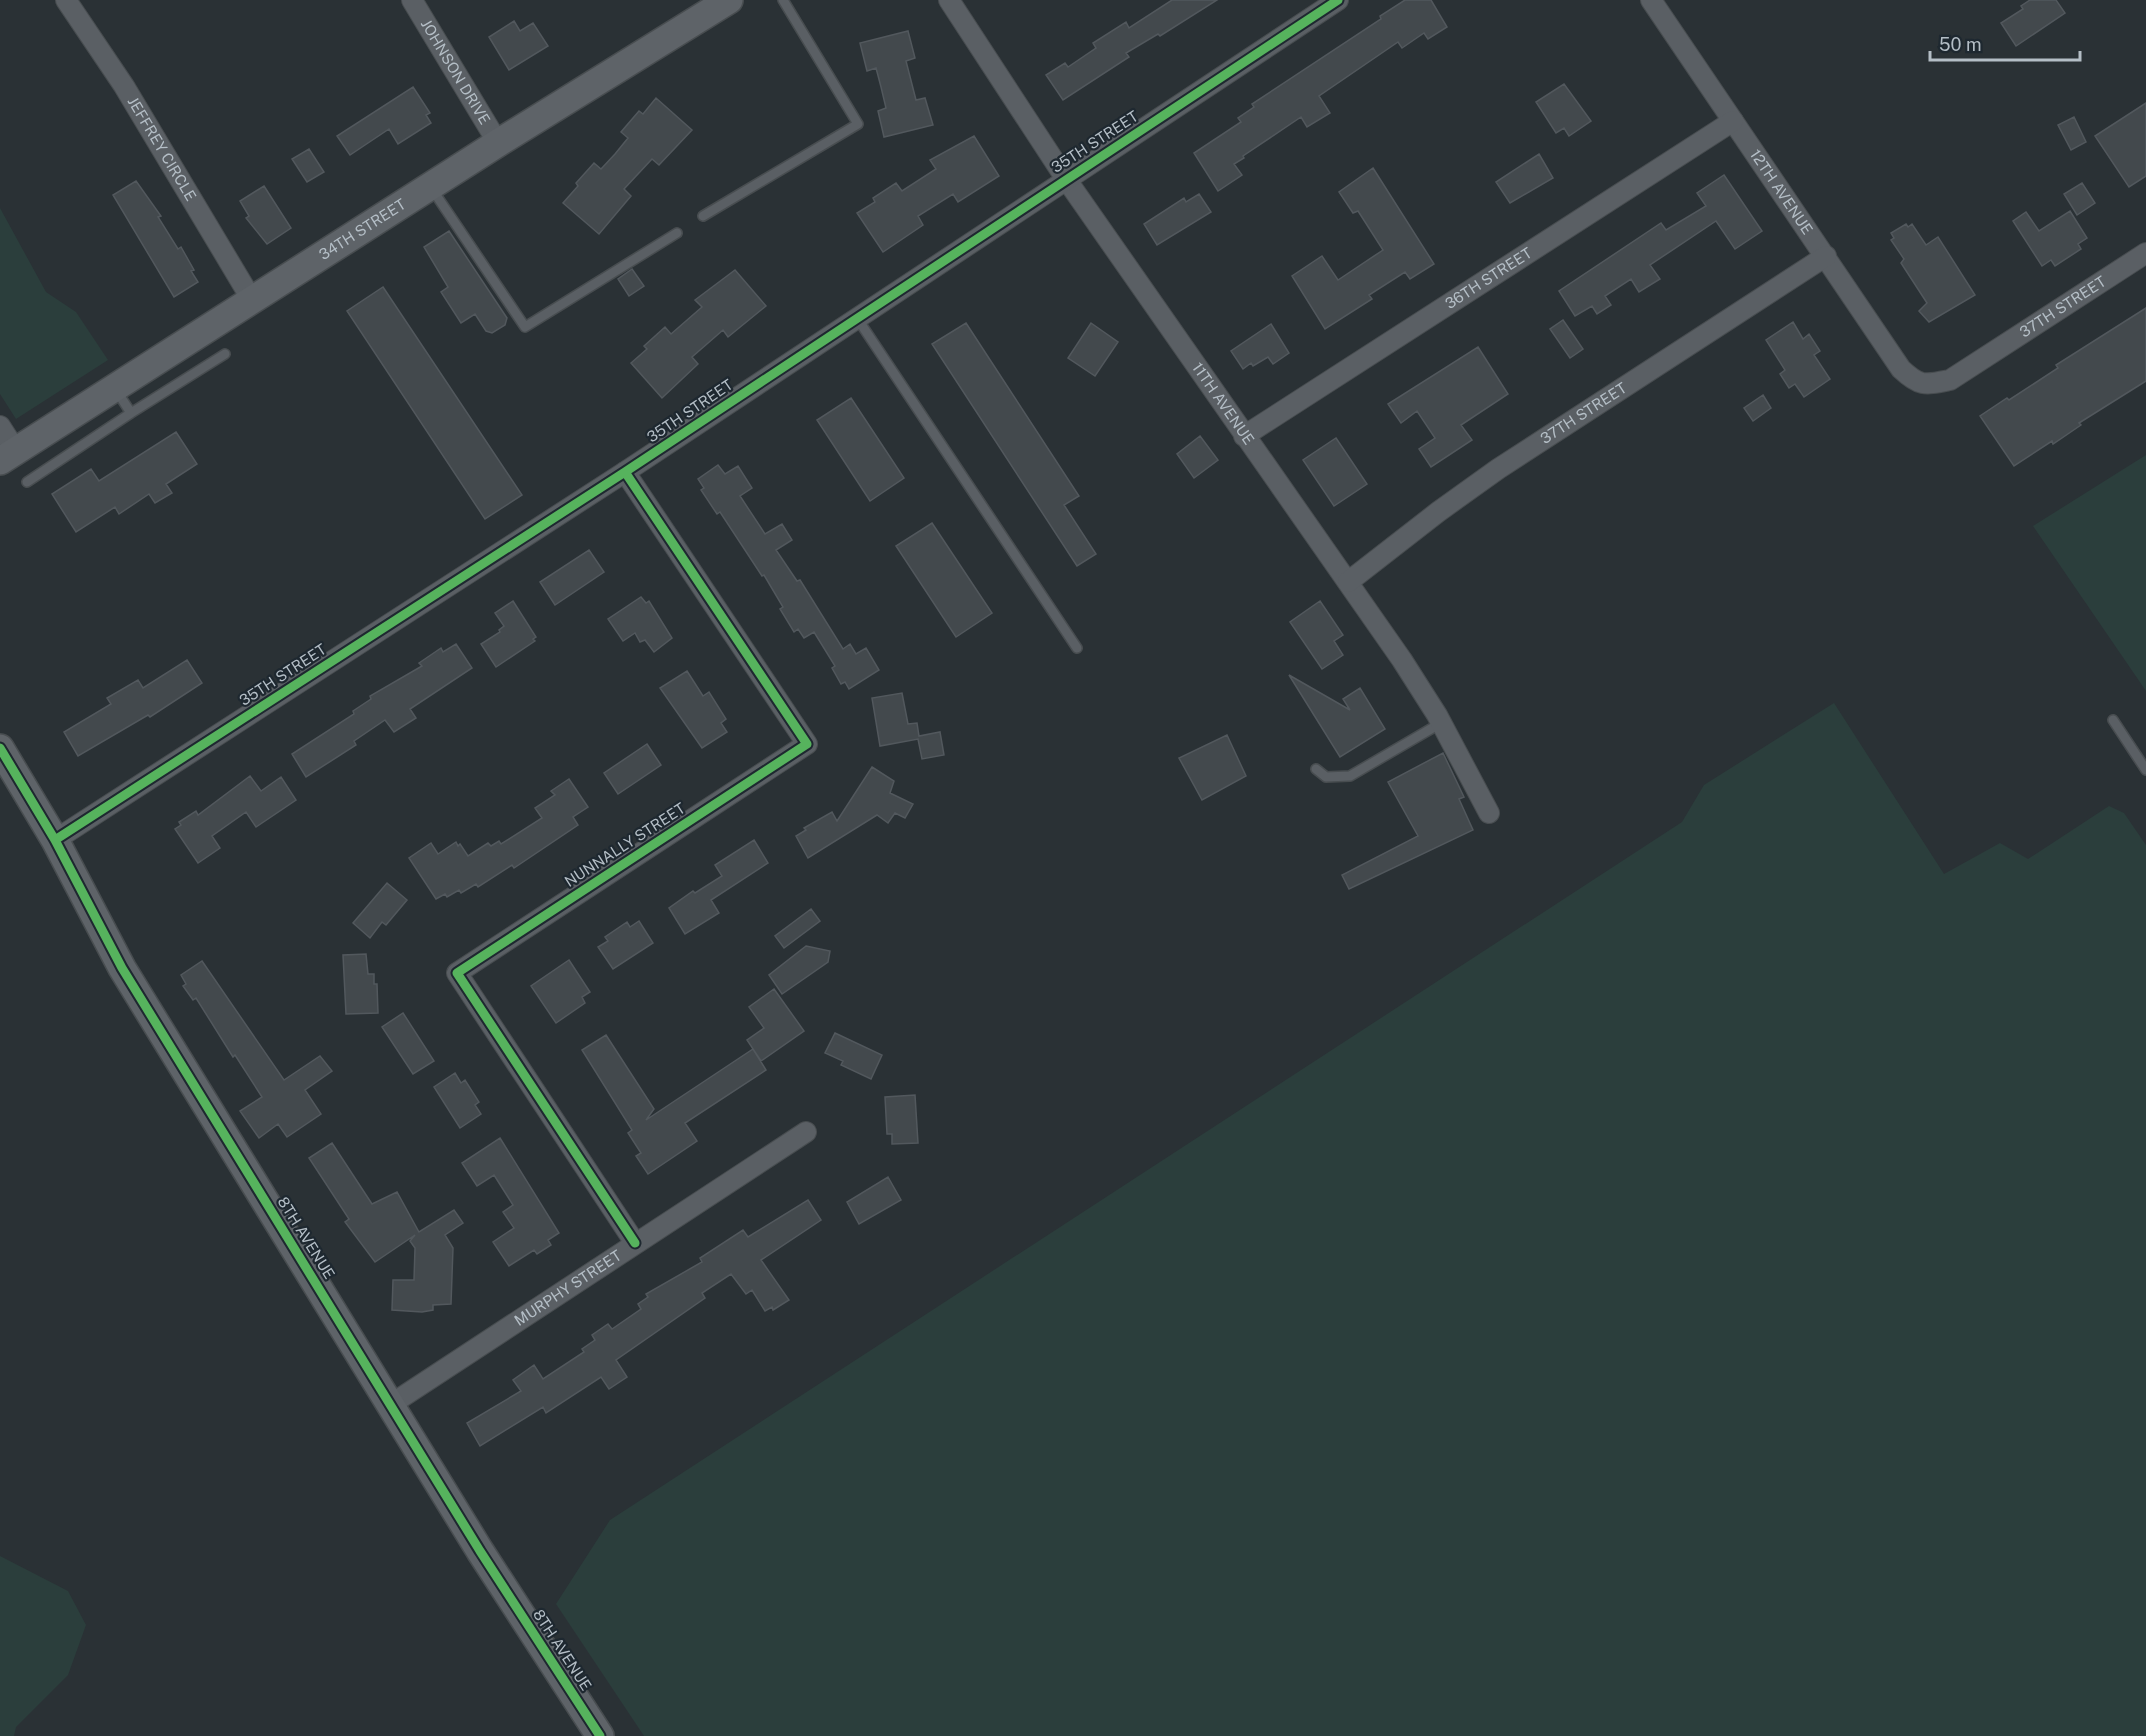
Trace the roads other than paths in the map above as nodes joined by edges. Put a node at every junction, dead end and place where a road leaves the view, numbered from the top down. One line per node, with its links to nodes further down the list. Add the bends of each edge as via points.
1 (66, 0): 16 (street, JEFFREY CIRCLE, via 124,86)
2 (412, 0): 9 (street, JOHNSON DRIVE)
3 (729, 0): 9 (street, 34TH STREET)
4 (783, 0): 12 (lane, via 858,124)
5 (949, 0): 10 (street, 11TH AVENUE)
6 (1338, 0): 10 (street, 35TH STREET)
7 (1651, 0): 8 (street, 12TH AVENUE)
8 (1732, 121): 15 (street, 12TH AVENUE); 23 (street, 36TH STREET)
9 (498, 143): 11 (street, 34TH STREET)
10 (1066, 179): 17 (street, 35TH STREET); 23 (street, 11TH AVENUE)
11 (430, 186): 13 (lane, via 525,327); 16 (street, 34TH STREET)
12 (703, 216)
13 (677, 232)
14 (2146, 253): 19 (street, 37TH STREET, via 1950,380 1928,385)
15 (1826, 256): 19 (street, 12TH AVENUE, via 1901,369); 27 (street, 37TH STREET, via 1498,469)
16 (252, 300): 20 (street, 34TH STREET)
17 (857, 318): 25 (street, 35TH STREET); 28 (lane)
18 (225, 354): 21 (lane)
19 (1915, 382)
20 (114, 388): 21 (lane); 24 (street, 34TH STREET)
21 (131, 413): 26 (lane)
22 (0, 426): 24 (street)
23 (1244, 436): 27 (street, 11TH AVENUE)
24 (8, 456)
25 (625, 472): 35 (street, 35TH STREET); 37 (street, NUNNALLY STREET, via 807,744 457,973)
26 (27, 482)
27 (1348, 582): 30 (street, 11TH AVENUE)
28 (1077, 648)
29 (2113, 720): 33 (lane)
30 (1441, 723): 32 (lane, via 1350,776 1326,777); 34 (street, 11TH AVENUE)
31 (0, 748): 35 (street, 8TH AVENUE)
32 (1316, 769)
33 (2146, 770)
34 (1489, 813)
35 (55, 840): 38 (street, 8TH AVENUE, via 122,968)
36 (806, 1132): 37 (street, MURPHY STREET)
37 (635, 1243): 38 (street, MURPHY STREET)
38 (390, 1405): 39 (street, 8TH AVENUE)
39 (600, 1736)

